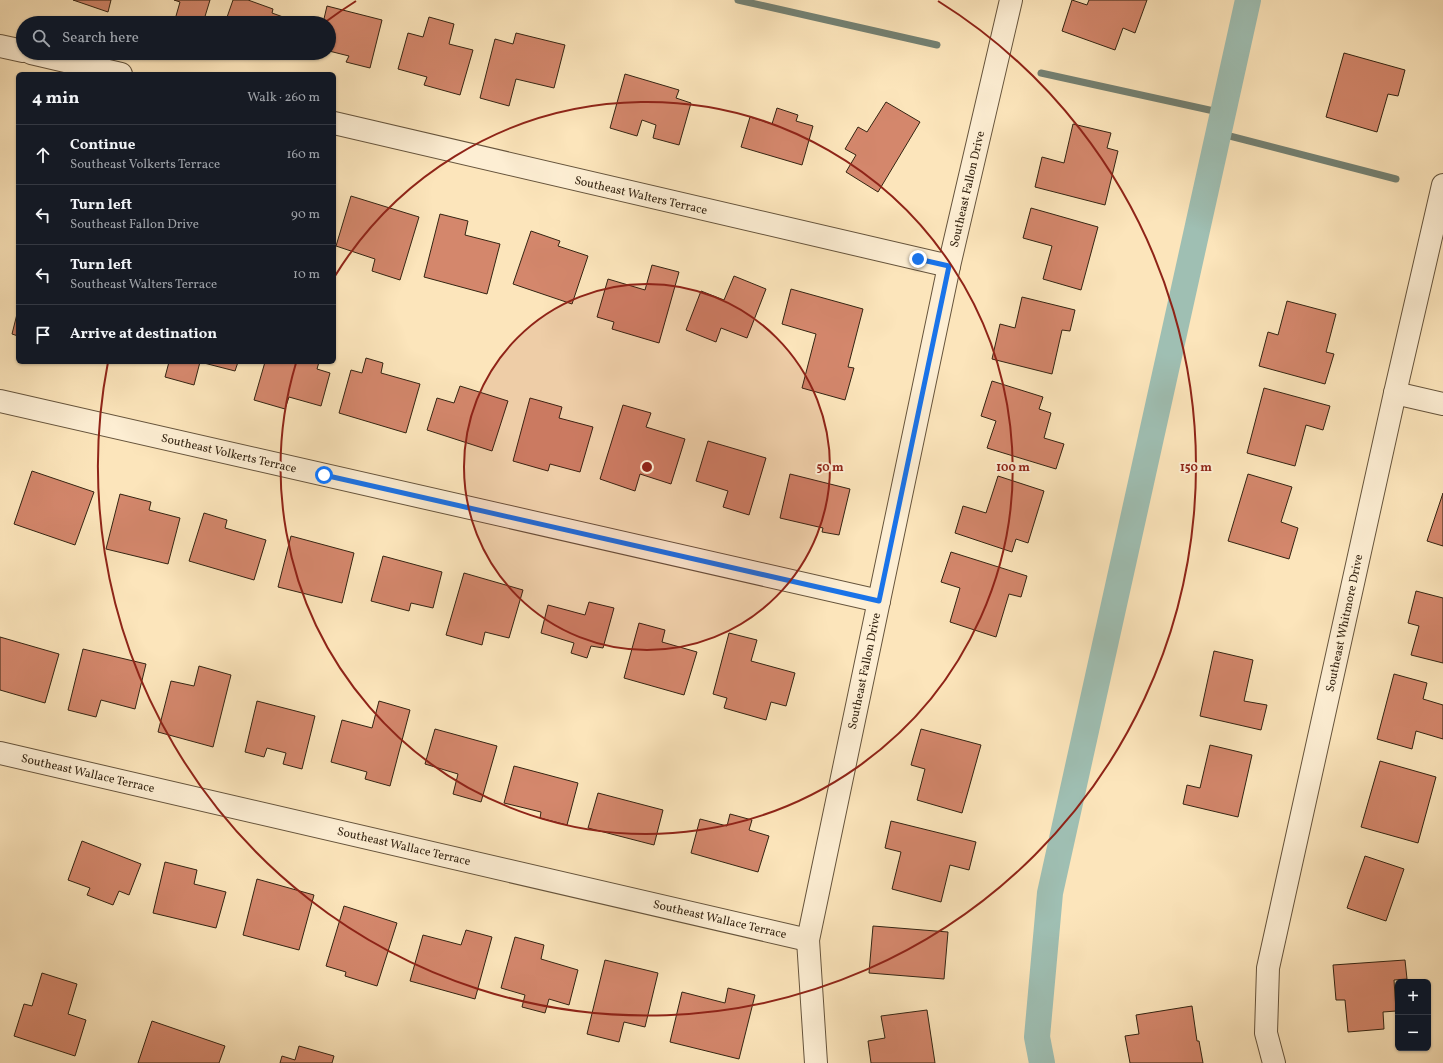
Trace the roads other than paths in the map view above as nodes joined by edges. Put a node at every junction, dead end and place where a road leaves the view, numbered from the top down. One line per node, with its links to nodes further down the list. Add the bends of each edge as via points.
1 (1011, 0): 8 (street, Southeast Fallon Drive)
2 (0, 46): 3 (street)
3 (16, 49)
4 (61, 60): 5 (street)
5 (112, 72)
6 (336, 123): 8 (street, Southeast Walters Terrace)
7 (1443, 185): 9 (street, Southeast Whitmore Drive)
8 (949, 266): 12 (street, Southeast Fallon Drive)
9 (1395, 393): 11 (street); 16 (street, Southeast Whitmore Drive, via 1268,968 1266,1033)
10 (0, 401): 12 (street, Southeast Volkerts Terrace)
11 (1443, 404)
12 (879, 601): 14 (street, Southeast Fallon Drive)
13 (0, 753): 14 (street, Southeast Wallace Terrace)
14 (808, 940): 15 (street, Southeast Fallon Drive)
15 (816, 1063)
16 (1274, 1063)

